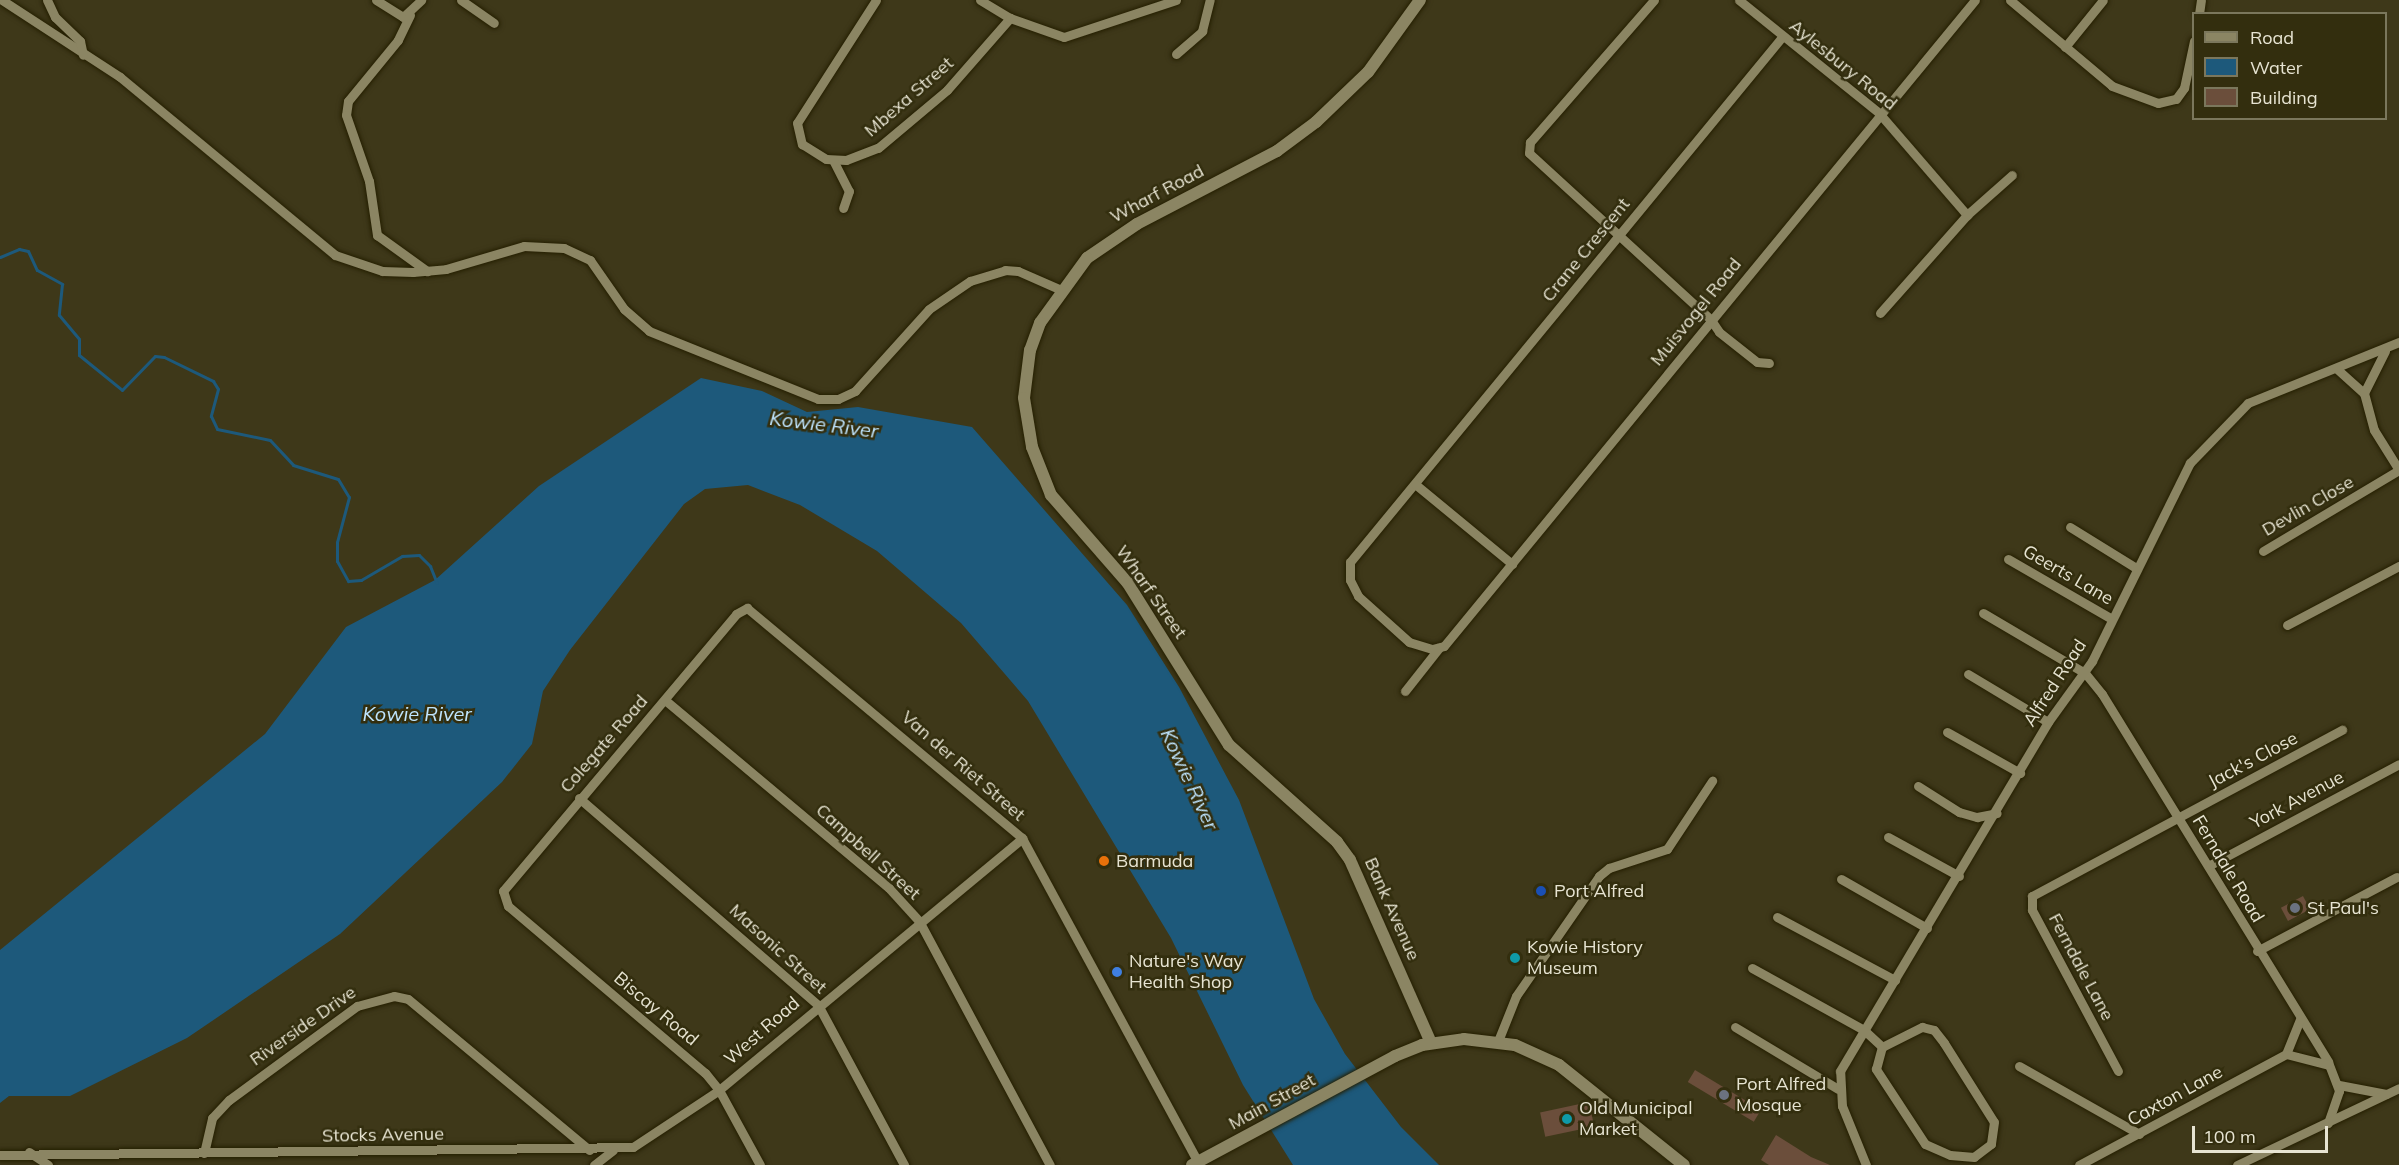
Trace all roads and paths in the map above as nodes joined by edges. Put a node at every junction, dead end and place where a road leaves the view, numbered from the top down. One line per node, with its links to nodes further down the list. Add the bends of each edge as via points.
1 (2, 0): 23 (street)
2 (47, 0): 23 (street, via 56,17 80,41)
3 (376, 0): 16 (street, via 399,16)
4 (421, 0): 16 (street)
5 (460, 0): 18 (street)
6 (876, 0): 25 (street, via 797,123 802,144)
7 (980, 0): 17 (street)
8 (1176, 0): 17 (street, via 1071,37 1052,35)
9 (1210, 0): 22 (street, via 1202,31)
10 (1420, 0): 31 (street, Wharf Road, via 1368,72 1316,122 1270,155 1108,241)
11 (1654, 0): 29 (street, via 1528,149 1534,160)
12 (1738, 0): 19 (street, Aylesbury Road)
13 (1975, 0): 24 (street, Muisvogel Road)
14 (2010, 0): 21 (street)
15 (2103, 0): 21 (street)
16 (410, 15): 30 (street, via 398,40 348,101 346,115 369,181 377,235)
17 (1010, 18): 25 (street, Mbexa Street, via 946,90 878,148)
18 (494, 23)
19 (1782, 37): 24 (street, Aylesbury Road); 29 (street, Crane Crescent)
20 (2192, 46): 21 (street, via 2184,88 2170,102 2158,103 2126,93)
21 (2065, 47)
22 (1176, 54)
23 (83, 55): 30 (street, via 120,77 327,251 382,270)
24 (1879, 113): 28 (street, Aylesbury Road); 33 (street, Muisvogel Road)
25 (833, 160): 27 (street, via 849,191)
26 (2012, 175): 28 (street)
27 (843, 208)
28 (1967, 215): 32 (street)
29 (1617, 238): 33 (street); 41 (street, Crane Crescent)
30 (427, 271): 31 (street, via 524,246 564,248 590,260 624,309 649,331 827,400 855,391 929,309 970,281 1005,270 1018,271)
31 (1061, 290): 40 (street, Wharf Road, via 1034,336 1026,366 1026,424)
32 (1880, 313)
33 (1711, 320): 36 (street, via 1753,359); 45 (street, Muisvogel Road)
34 (2399, 342): 35 (street, Alfred Road)
35 (2385, 351): 37 (street, Alfred Road); 38 (street)
36 (1769, 363)
37 (2337, 369): 38 (street); 47 (street, Alfred Road, via 2259,397 2219,428 2190,463)
38 (2364, 393): 39 (street, via 2374,430)
39 (2399, 470): 43 (street, Devlin Close)
40 (1044, 481): 59 (street, Wharf Street, via 1137,596)
41 (1415, 484): 45 (street); 52 (street, Crane Crescent, via 1350,562 1350,580 1358,596 1401,636 1417,646)
42 (2070, 527): 47 (street)
43 (2263, 551)
44 (2008, 559): 50 (street, Geerts Lane)
45 (1512, 564): 52 (street, Muisvogel Road)
46 (2399, 566): 51 (street)
47 (2136, 568): 50 (street, Alfred Road)
48 (1983, 613): 53 (street)
49 (736, 614): 56 (street, Colegate Road); 69 (street, Van der Riet Street, via 747,608 760,614)
50 (2112, 619): 53 (street, Alfred Road)
51 (2287, 625)
52 (1442, 647): 55 (street, Muisvogel Road)
53 (2085, 672): 57 (street, Alfred Road); 67 (street, Ferndale Road)
54 (1968, 674): 57 (street)
55 (1405, 691)
56 (665, 700): 65 (street, Colegate Road); 76 (street, Campbell Street, via 889,888)
57 (2048, 722): 62 (street, Alfred Road)
58 (2342, 730): 67 (street, Jack's Close)
59 (1219, 731): 86 (street, Bank Avenue, via 1345,851 1362,880)
60 (1947, 732): 62 (street)
61 (2399, 764): 70 (street, York Avenue)
62 (2020, 773): 66 (street, Alfred Road)
63 (1712, 781): 85 (street, via 1667,849 1609,868 1599,876 1516,996)
64 (1918, 786): 66 (street, via 1959,812 1977,817)
65 (579, 798): 74 (street, Colegate Road, via 509,879); 81 (street, Masonic Street)
66 (1997, 813): 71 (street, Alfred Road)
67 (2179, 818): 70 (street, Ferndale Road); 91 (street, Ferndale Lane, via 2039,892 2031,902)
68 (1888, 837): 71 (street)
69 (1022, 838): 76 (street, West Road); 104 (street, Van der Riet Street)
70 (2210, 865): 78 (street, Ferndale Road)
71 (1959, 876): 77 (street, Alfred Road)
72 (2397, 877): 78 (street)
73 (1841, 879): 77 (street)
74 (504, 899): 95 (street, Biscay Road)
75 (1778, 916): 80 (street)
76 (919, 921): 81 (street, West Road); 109 (street, Campbell Street)
77 (1928, 928): 80 (street, Alfred Road)
78 (2257, 951): 82 (street, Ferndale Road)
79 (1752, 968): 84 (street)
80 (1895, 980): 84 (street, Alfred Road)
81 (818, 1005): 95 (street, West Road); 108 (street, Masonic Street)
82 (2300, 1019): 88 (street); 89 (street, Ferndale Road)
83 (1735, 1027): 94 (street)
84 (1864, 1030): 87 (street); 94 (street, Alfred Road, via 1840,1071)
85 (1498, 1041): 86 (street); 110 (street, via 1560,1065)
86 (1431, 1043): 104 (street, Main Street, via 1370,1069)
87 (1882, 1047): 87 (street, via 1876,1069 1925,1144 1961,1158 1985,1150 1994,1122 1934,1030 1922,1027)
88 (2286, 1054): 89 (street); 98 (street, Caxton Lane)
89 (2330, 1065): 92 (street, Ferndale Road)
90 (2019, 1066): 98 (street)
91 (2118, 1071)
92 (2339, 1084): 96 (street); 97 (street)
93 (2399, 1088): 96 (street)
94 (1838, 1089): 111 (street)
95 (719, 1090): 100 (street, Stocks Avenue, via 652,1138); 107 (street, Biscay Road)
96 (2386, 1094): 97 (street)
97 (2328, 1123): 113 (street)
98 (2139, 1134): 112 (street, Caxton Lane)
99 (589, 1150): 100 (street, Stocks Avenue); 102 (street, Stocks Avenue); 102 (street, Riverside Drive, via 408,999 394,996 357,1006 229,1100 212,1118)
100 (613, 1150): 106 (street)
101 (29, 1152): 102 (street, Stocks Avenue); 103 (street, Stocks Avenue); 105 (street)
102 (204, 1153)
103 (0, 1155)
104 (1197, 1164)
105 (48, 1165)
106 (594, 1165)
107 (760, 1165)
108 (903, 1165)
109 (1050, 1165)
110 (1684, 1165)
111 (1866, 1165)
112 (2079, 1165)
113 (2237, 1165)

